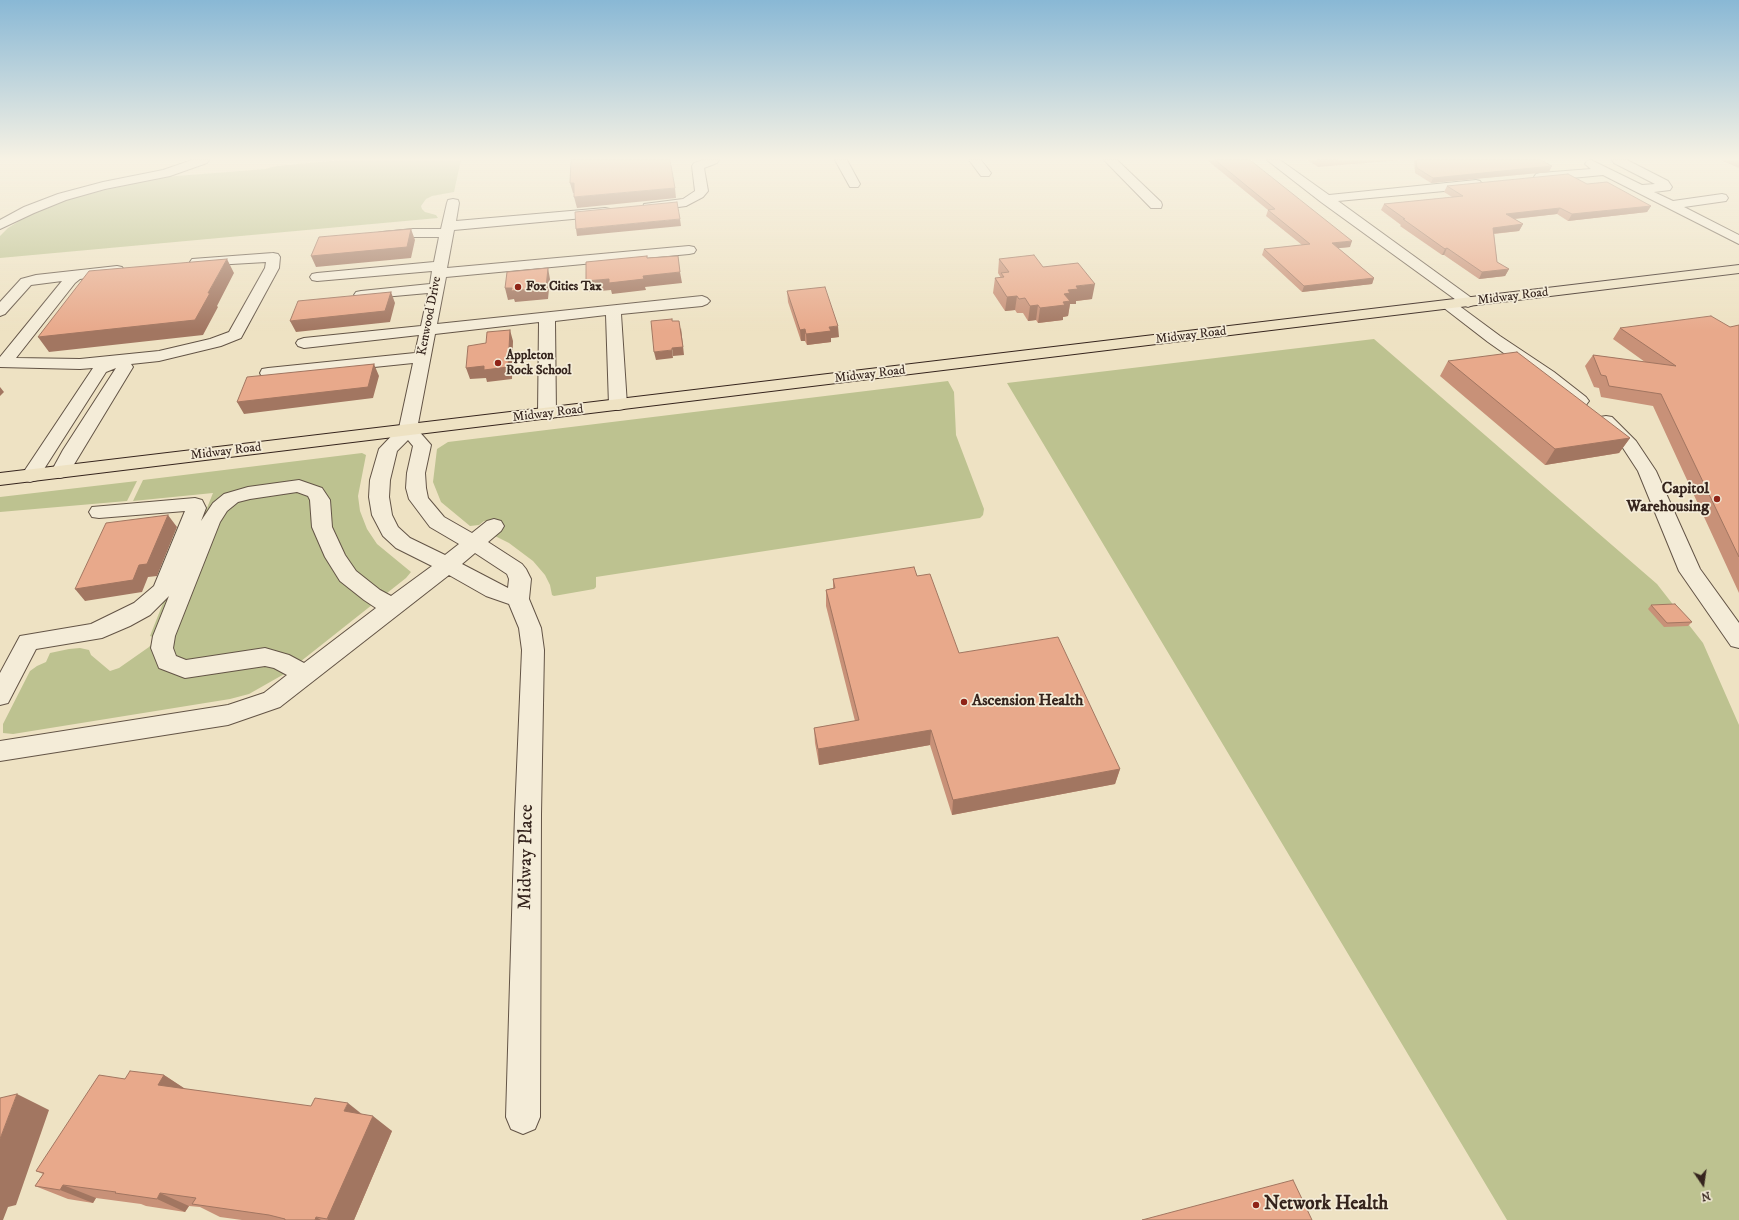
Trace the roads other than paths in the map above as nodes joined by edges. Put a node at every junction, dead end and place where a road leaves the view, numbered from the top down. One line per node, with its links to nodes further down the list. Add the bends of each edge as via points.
1 (13, 217): 7 (street)
2 (467, 217): 6 (street)
3 (489, 217): 6 (street)
4 (1350, 217): 19 (street)
5 (1694, 217): 9 (street)
6 (450, 219): 8 (street, via 413,233); 15 (street, Kenwood Drive)
7 (2, 222)
8 (368, 237)
9 (1739, 240)
10 (689, 250): 15 (street)
11 (183, 264): 27 (street, via 273,257 272,268 235,335 215,343 158,356)
12 (135, 268): 14 (street)
13 (1739, 269): 19 (main road, Midway Road)
14 (76, 275): 21 (street, via 26,282); 28 (street)
15 (438, 276): 16 (street); 17 (street); 24 (street, Kenwood Drive)
16 (317, 277)
17 (348, 296)
18 (702, 301): 22 (street)
19 (1468, 302): 20 (main road, Midway Road)
20 (1449, 305): 30 (main road, Midway Road); 42 (street, via 1548,376 1607,422 1630,445 1647,471 1690,571)
21 (0, 310)
22 (613, 310): 23 (street); 30 (street)
23 (547, 317): 24 (street); 31 (street)
24 (427, 330): 25 (street); 26 (street, Kenwood Drive)
25 (304, 343)
26 (422, 357): 29 (street); 32 (street, Kenwood Drive)
27 (117, 360): 28 (street, via 80,364); 33 (street, via 125,367); 34 (street, via 100,369)
28 (2, 363)
29 (268, 373)
30 (618, 405): 31 (main road, Midway Road)
31 (547, 414): 32 (main road, Midway Road)
32 (408, 430): 33 (main road, Midway Road); 38 (street, Midway Place, via 422,445 416,473 419,499 437,522); 39 (street, via 388,449 380,480 379,498 382,515 390,531 403,543)
33 (60, 472): 34 (main road, Midway Road)
34 (30, 476): 35 (main road, Midway Road)
35 (0, 479)
36 (99, 512): 44 (street, via 188,504 195,504 196,508 162,589 142,609 94,632 28,642)
37 (494, 526): 38 (street)
38 (473, 543): 39 (street); 40 (street, Midway Place, via 515,569 520,578)
39 (448, 565): 40 (street, via 494,591); 41 (street)
40 (518, 599): 46 (street, Midway Place, via 530,628 533,650)
41 (392, 607): 43 (street); 43 (street, via 348,576 335,557 322,527 320,500 315,492 299,486 230,498 210,522 164,636 162,648 167,662 185,669 265,657 281,661)
42 (1739, 640)
43 (306, 674): 45 (street, via 272,700 228,715)
44 (0, 696)
45 (0, 751)
46 (523, 1117)

